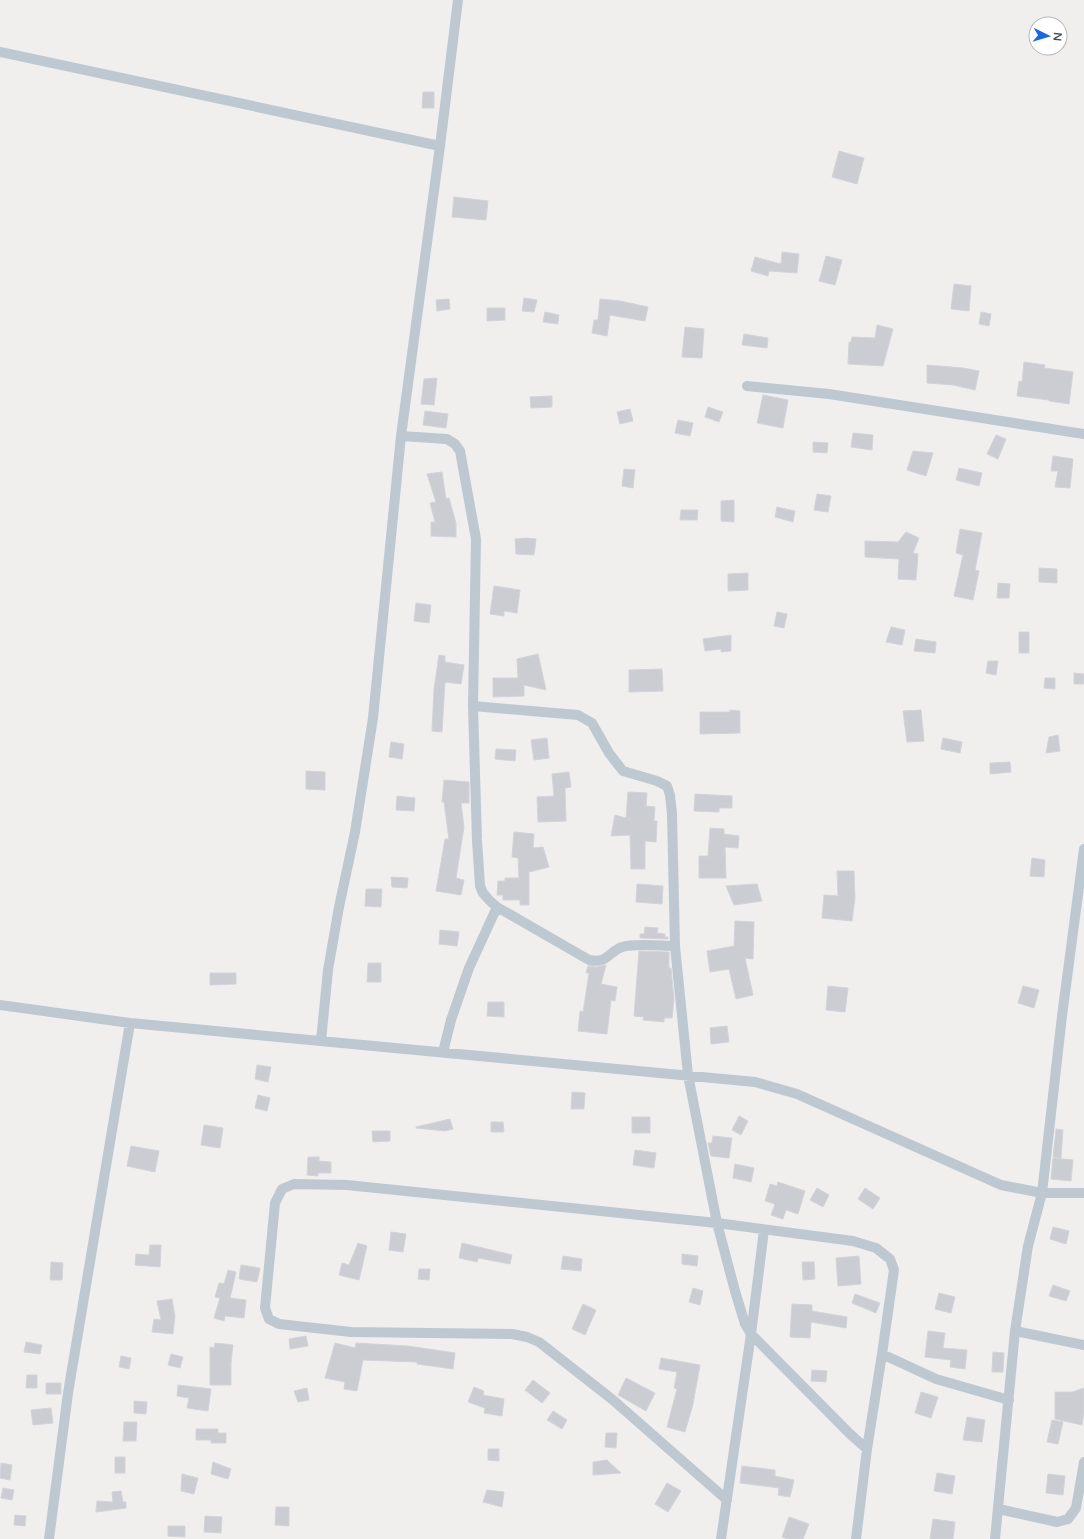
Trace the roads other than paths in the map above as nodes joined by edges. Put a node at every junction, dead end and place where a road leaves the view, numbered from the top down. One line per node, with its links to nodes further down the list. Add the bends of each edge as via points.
1 (458, 0): 3 (street)
2 (0, 52): 3 (street)
3 (440, 146): 6 (street)
4 (747, 386): 5 (street, via 829,394)
5 (1084, 434)
6 (401, 436): 7 (street, via 447,439 460,451 476,539); 14 (street, via 373,718 355,832 329,963)
7 (473, 706): 9 (street, via 476,840 480,886 483,893); 11 (street, via 578,715 592,723 623,771 667,786 672,814)
8 (1084, 849): 10 (street)
9 (497, 907): 11 (street, via 589,960 606,958 621,947); 15 (street, via 469,968)
10 (1079, 926): 17 (street)
11 (675, 946): 16 (street)
12 (0, 1005): 13 (street)
13 (130, 1023): 14 (street); 30 (street, via 68,1393)
14 (321, 1041): 15 (street)
15 (443, 1052): 16 (street)
16 (688, 1075): 17 (street, via 756,1082 797,1094 1001,1185); 19 (street)
17 (1042, 1193): 18 (street); 21 (street, via 1028,1246)
18 (1084, 1193)
19 (717, 1223): 20 (street); 22 (street, via 745,1324); 28 (street, via 347,1186 294,1184 282,1189 275,1203 265,1308 268,1319 279,1324 351,1332 527,1336 539,1342 613,1400)
20 (764, 1230): 22 (street); 24 (street, via 853,1241 876,1248 890,1259 894,1270)
21 (1015, 1331): 23 (street); 25 (street)
22 (751, 1334): 26 (street); 28 (street)
23 (1084, 1345)
24 (882, 1354): 25 (street, via 936,1379); 26 (street)
25 (1009, 1400): 29 (street)
26 (867, 1449): 32 (street)
27 (1084, 1462): 29 (street, via 1076,1508 1068,1518 1057,1522)
28 (727, 1500): 31 (street)
29 (999, 1509): 33 (street)
30 (48, 1539)
31 (721, 1539)
32 (856, 1539)
33 (995, 1539)

